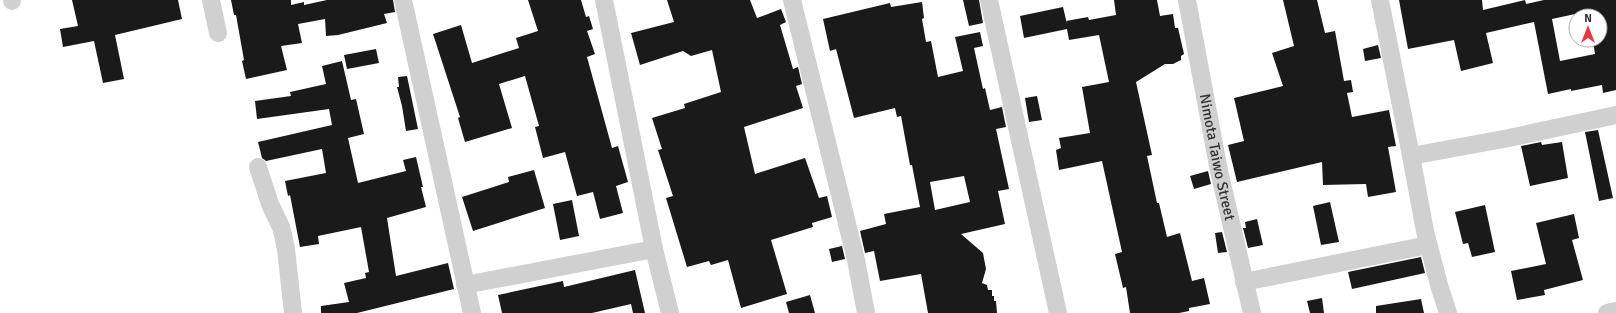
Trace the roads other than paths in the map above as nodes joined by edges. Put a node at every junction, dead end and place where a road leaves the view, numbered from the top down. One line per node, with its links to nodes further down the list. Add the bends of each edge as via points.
1 (211, 0): 8 (street)
2 (403, 0): 15 (street)
3 (604, 0): 13 (street)
4 (792, 0): 20 (street, via 856,260)
5 (989, 0): 21 (street)
6 (1187, 0): 14 (street, Nimota Taiwo Street)
7 (1380, 0): 10 (street)
8 (218, 33)
9 (1616, 116): 10 (street)
10 (1411, 156): 12 (street)
11 (258, 167): 17 (street, via 283,235)
12 (1428, 245): 14 (street); 23 (street)
13 (654, 248): 15 (street); 19 (street)
14 (1244, 282): 22 (street, Nimota Taiwo Street)
15 (466, 285): 18 (street)
16 (1616, 311): 24 (street)
17 (293, 313)
18 (472, 313)
19 (670, 313)
20 (866, 313)
21 (1058, 313)
22 (1252, 313)
23 (1448, 313)
24 (1607, 313)

